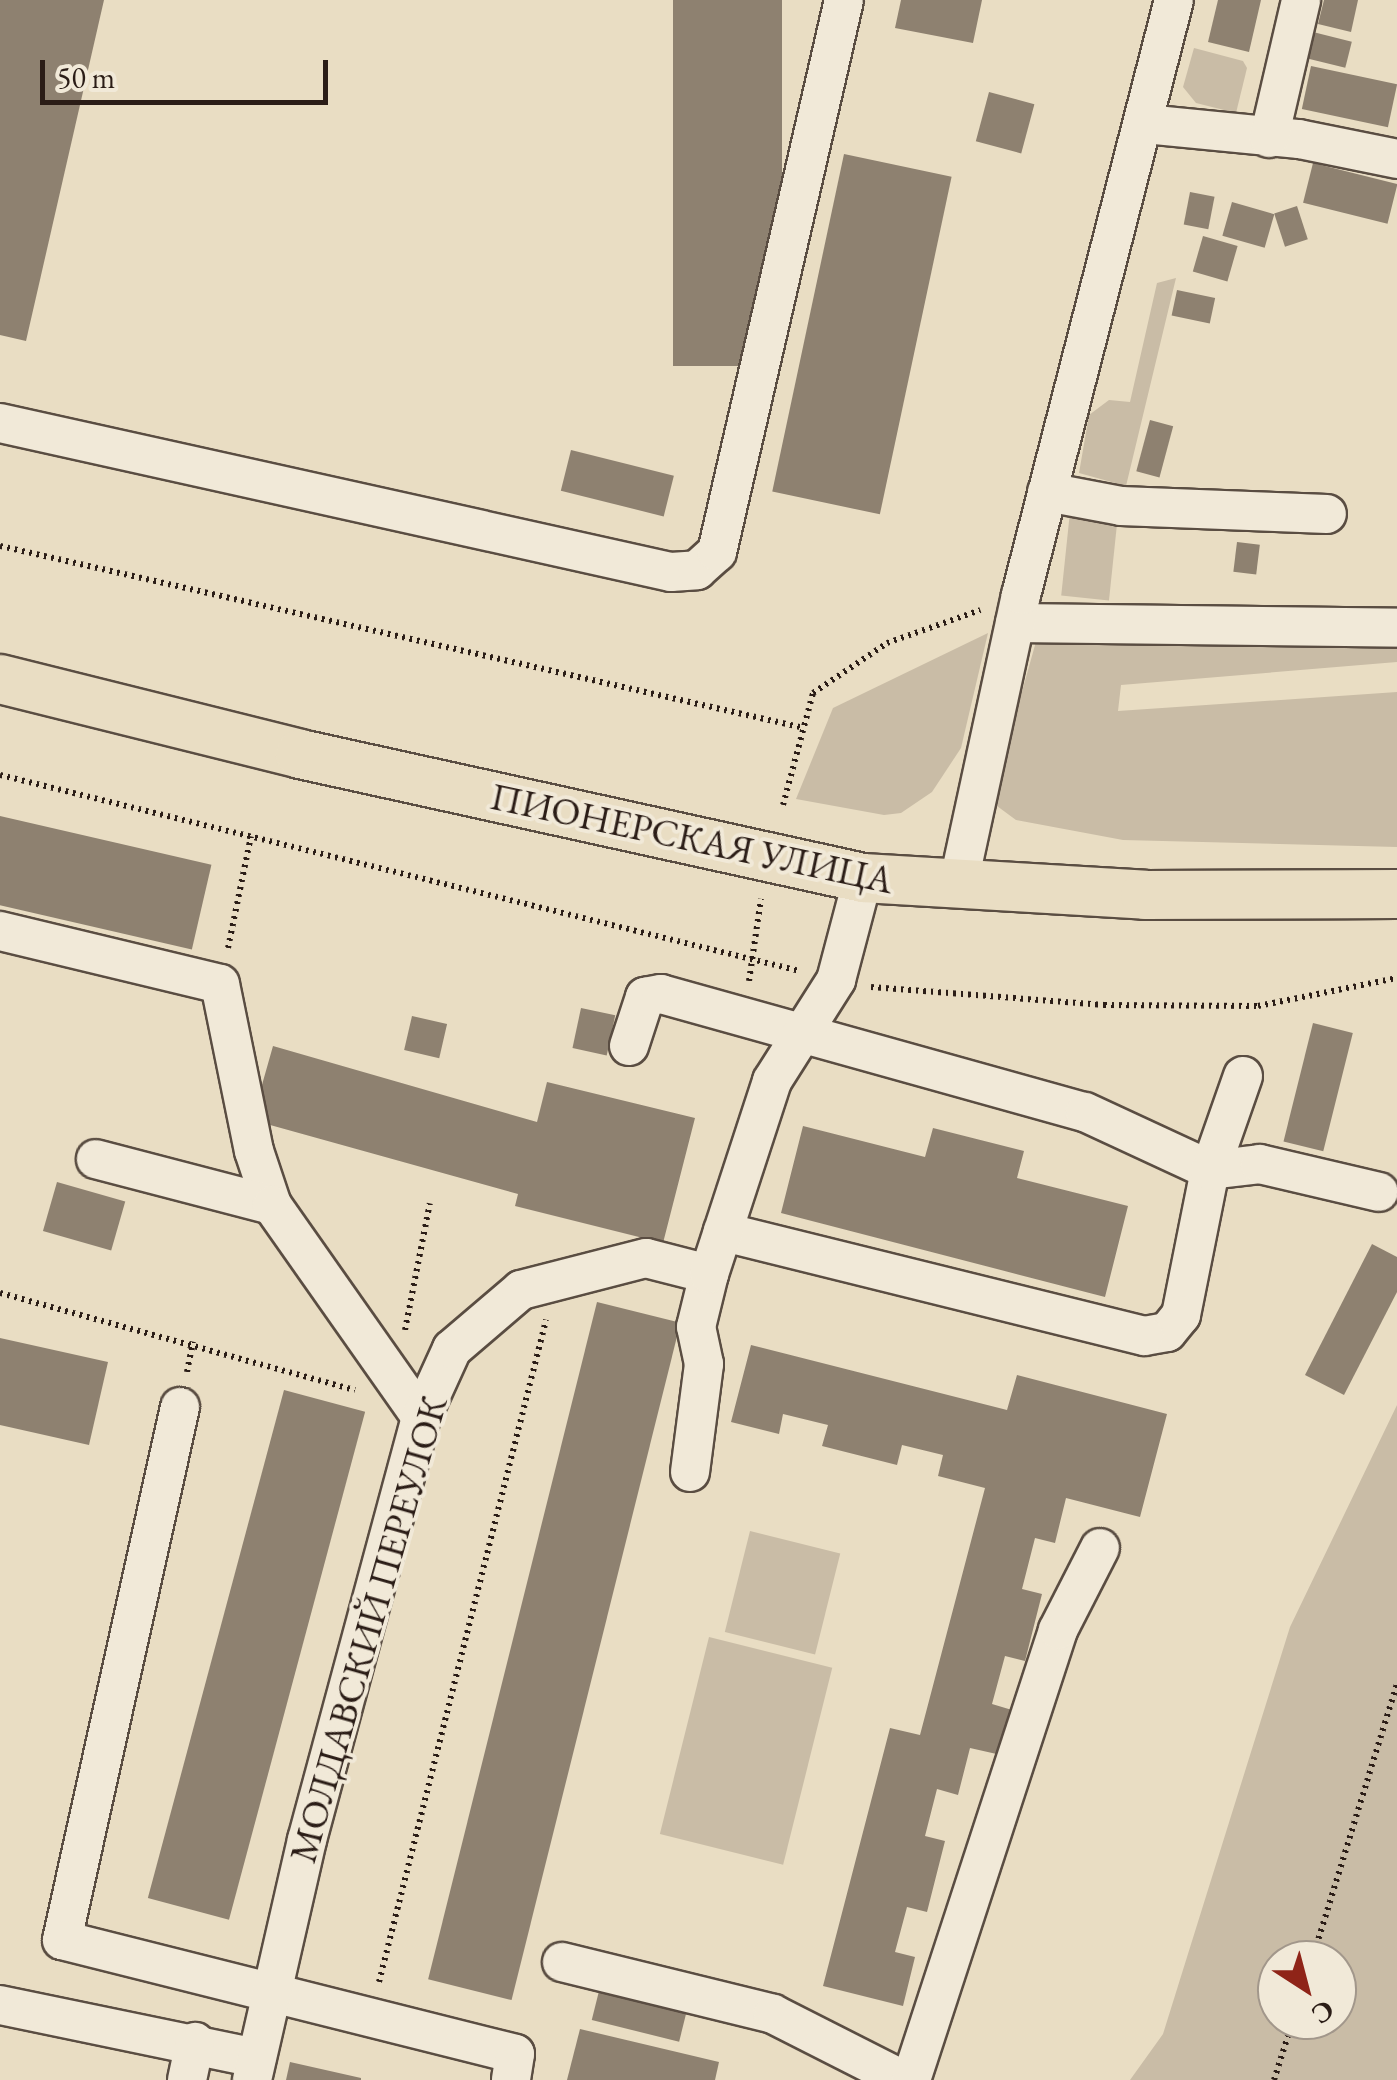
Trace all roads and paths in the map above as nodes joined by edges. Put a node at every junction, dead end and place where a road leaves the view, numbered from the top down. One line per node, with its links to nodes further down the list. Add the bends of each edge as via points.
1 (844, 0): 7 (street, via 717,552 697,570 671,572)
2 (1174, 0): 4 (street)
3 (1301, 0): 5 (street)
4 (1145, 124): 5 (street); 8 (street)
5 (1269, 138): 6 (street)
6 (1397, 159)
7 (0, 423)
8 (1046, 492): 9 (street, via 1121,506); 11 (street)
9 (1327, 514)
10 (0, 546): 14 (path)
11 (1018, 609): 12 (street); 14 (path, via 887,643 813,693); 19 (street)
12 (1397, 628)
13 (0, 679): 18 (main road, ПИОНЕРСКАЯ УЛИЦА, via 300,754)
14 (804, 728): 16 (path)
15 (0, 775): 17 (path)
16 (783, 805)
17 (251, 836): 23 (path); 26 (path)
18 (863, 878): 19 (main road, ПИОНЕРСКАЯ УЛИЦА); 25 (street)
19 (958, 886): 20 (main road, ПИОНЕРСКАЯ УЛИЦА, via 1145,895)
20 (1397, 894)
21 (762, 899): 23 (path)
22 (0, 931): 26 (street)
23 (748, 957): 25 (path)
24 (1397, 978): 25 (path, via 1258,1006 908,994)
25 (836, 980): 27 (street)
26 (220, 984): 34 (street, via 254,1151)
27 (796, 1035): 28 (street, via 654,994 645,998); 31 (street, via 833,1037 1085,1112); 35 (street, via 772,1081)
28 (629, 1046)
29 (1243, 1076): 31 (street)
30 (96, 1159): 34 (street)
31 (1210, 1170): 32 (street, via 1260,1164); 35 (street, via 1181,1315 1168,1332 1144,1336)
32 (1380, 1192)
33 (430, 1203): 39 (path, МОЛДАВСКИЙ ПЕРЕУЛОК)
34 (272, 1204): 39 (street)
35 (723, 1232): 36 (street)
36 (710, 1274): 41 (street, МОЛДАВСКИЙ ПЕРЕУЛОК, via 646,1258 521,1290 452,1349); 42 (street, via 696,1327 704,1364)
37 (0, 1293): 41 (path, via 384,1398)
38 (550, 1302): 49 (path)
39 (396, 1378): 41 (street)
40 (180, 1407): 47 (street, via 62,1940)
41 (421, 1417): 47 (street, МОЛДАВСКИЙ ПЕРЕУЛОК, via 306,1840)
42 (690, 1472)
43 (1100, 1548): 56 (street, via 1058,1630)
44 (1397, 1684): 45 (path)
45 (1318, 1940)
46 (562, 1962): 55 (street, via 773,2014)
47 (271, 1998): 49 (street); 52 (street, МОЛДАВСКИЙ ПЕРЕУЛОК)
48 (0, 2005): 51 (street)
49 (370, 2020): 54 (street, via 516,2054)
50 (1287, 2040): 57 (path)
51 (195, 2042): 52 (street); 53 (street)
52 (254, 2069)
53 (187, 2080)
54 (511, 2080)
55 (903, 2080)
56 (911, 2080)
57 (1274, 2080)

